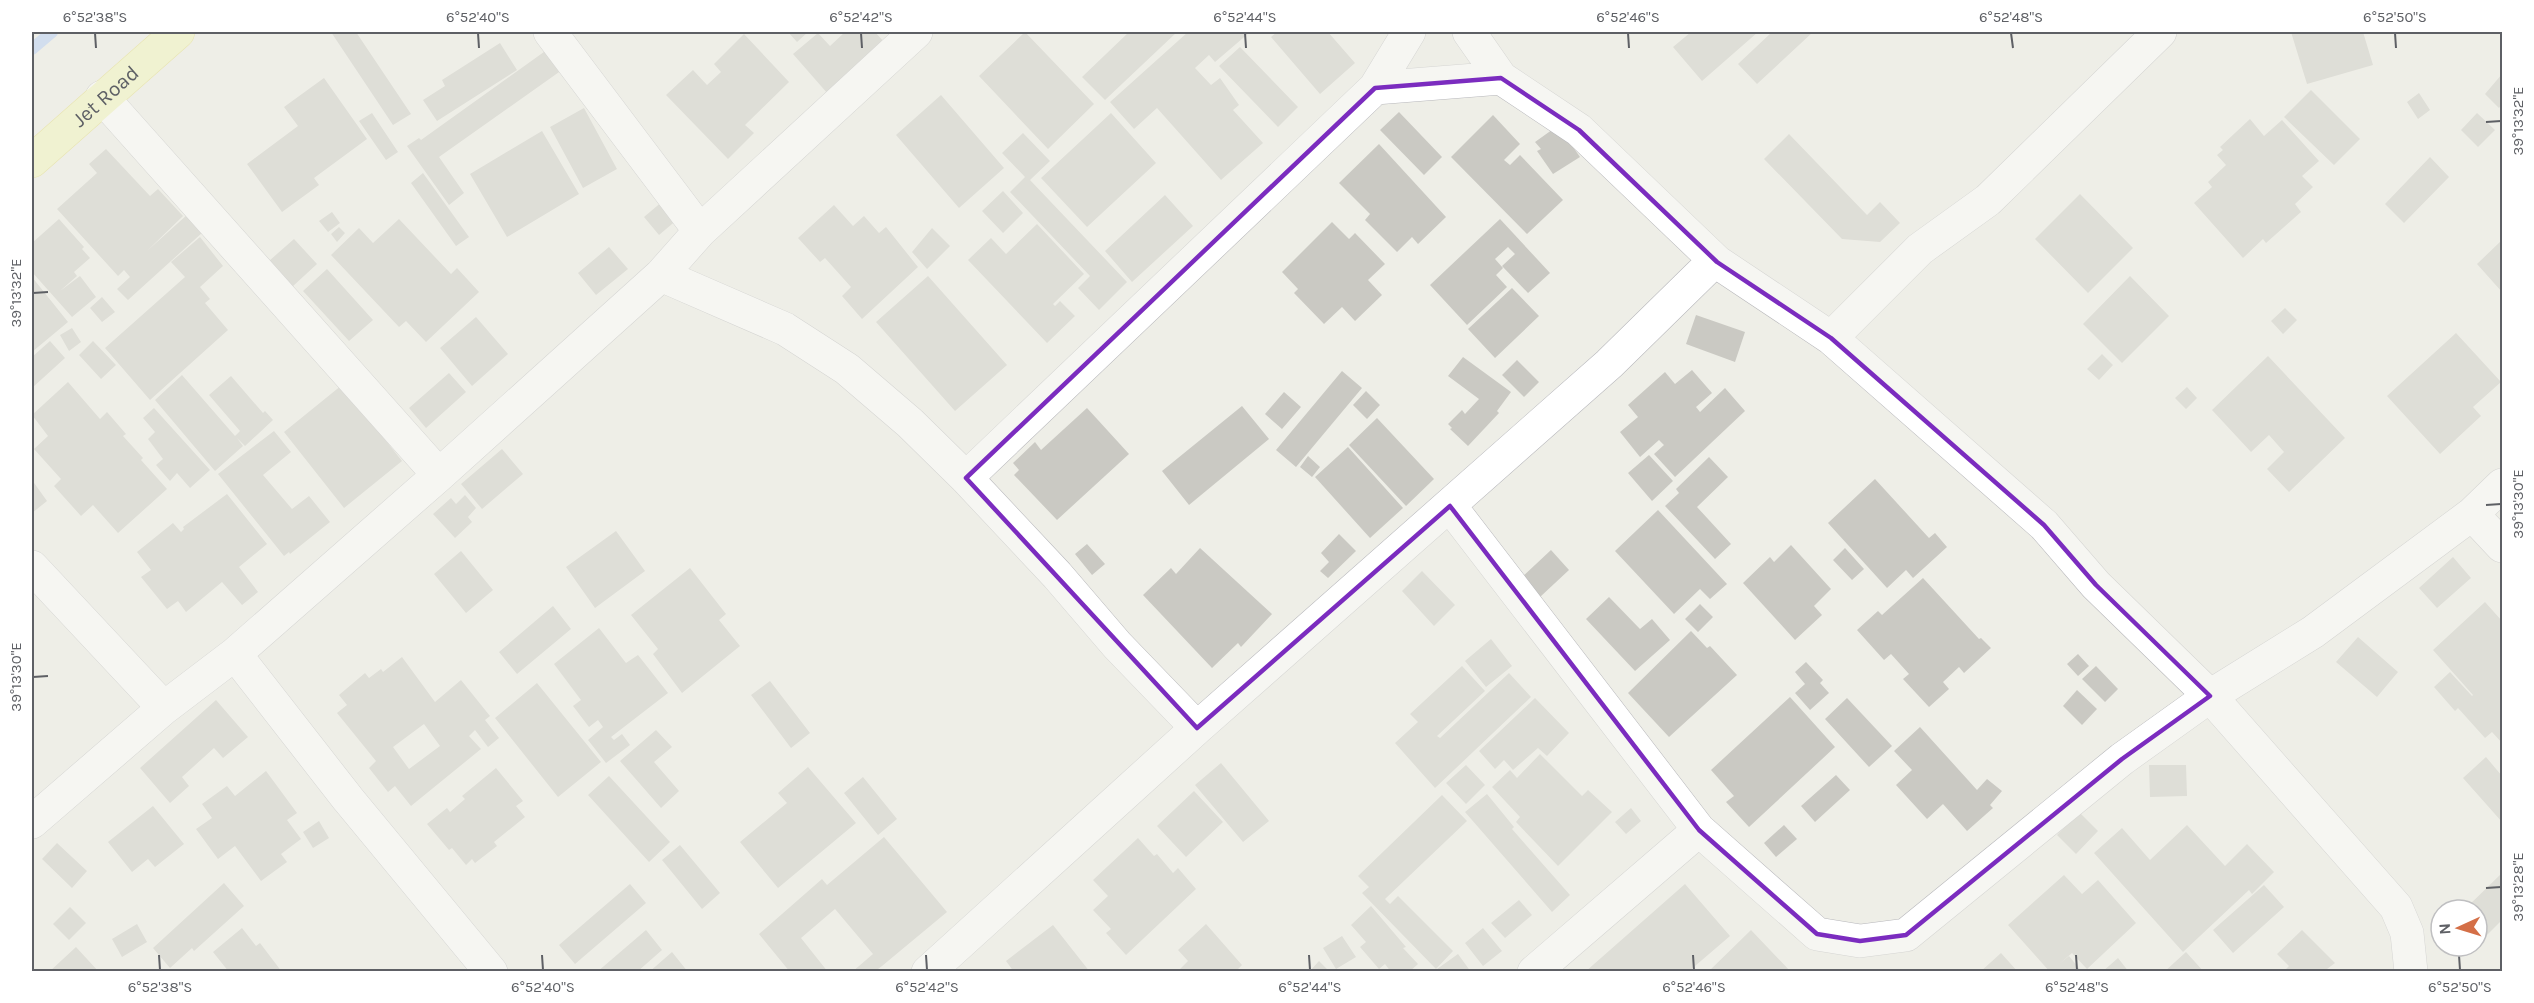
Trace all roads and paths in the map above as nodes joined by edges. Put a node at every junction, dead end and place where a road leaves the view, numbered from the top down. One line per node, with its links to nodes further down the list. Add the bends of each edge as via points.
1 (178, 32): 9 (main road, Jet Road)
2 (550, 32): 11 (street)
3 (916, 32): 11 (street)
4 (1409, 32): 8 (street)
5 (1468, 32): 7 (street)
6 (2160, 32): 14 (street, via 1988,200 1920,249)
7 (1501, 78): 8 (street); 12 (street, via 1579,130)
8 (1375, 88): 16 (street)
9 (102, 97): 10 (main road, Jet Road); 15 (street)
10 (32, 161)
11 (700, 231): 13 (street)
12 (1717, 262): 14 (street); 18 (street)
13 (661, 275): 15 (street); 16 (street, via 785,329 847,369)
14 (1831, 338): 23 (street, via 2044,525 2096,585)
15 (439, 475): 22 (street)
16 (966, 477): 25 (street)
17 (2502, 485): 19 (street)
18 (1450, 506): 25 (street); 27 (street)
19 (2472, 514): 20 (street); 23 (street, via 2313,632)
20 (2502, 546)
21 (32, 567): 24 (street)
22 (235, 654): 24 (street); 28 (street)
23 (2210, 696): 27 (street, via 2122,759 1906,934 1860,940 1817,934); 31 (street, via 2396,907 2407,933)
24 (164, 708): 26 (street)
25 (1197, 728): 29 (street)
26 (32, 822)
27 (1699, 830): 30 (street)
28 (490, 972)
29 (928, 972)
30 (1534, 972)
31 (2411, 972)

